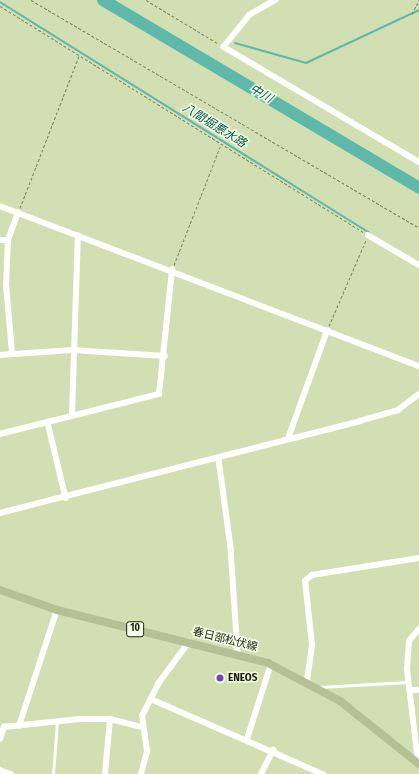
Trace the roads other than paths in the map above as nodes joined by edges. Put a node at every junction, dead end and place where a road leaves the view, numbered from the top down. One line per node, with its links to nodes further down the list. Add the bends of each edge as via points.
1 (276, 0): 2 (street, via 250,15 224,47)
2 (419, 162)
3 (0, 206): 4 (street)
4 (18, 213): 6 (street); 8 (street)
5 (368, 235): 9 (street)
6 (78, 236): 10 (street); 12 (street)
7 (0, 240): 8 (street)
8 (8, 240): 13 (street, via 6,285)
9 (419, 265)
10 (172, 270): 11 (street); 15 (street)
11 (327, 331): 16 (street); 21 (street)
12 (72, 350): 13 (street); 15 (street); 18 (street)
13 (12, 353): 14 (street)
14 (0, 355)
15 (165, 356): 18 (street, via 158,394)
16 (419, 366)
17 (419, 394): 21 (street, via 398,410)
18 (72, 414): 19 (street)
19 (48, 423): 20 (street); 23 (street)
20 (0, 434)
21 (289, 436): 22 (street)
22 (219, 459): 23 (street); 30 (street, via 231,548)
23 (66, 498): 24 (street)
24 (0, 514)
25 (419, 558): 32 (street, via 312,575 305,581 312,645)
26 (0, 590): 27 (main road, 春日部松伏線 / 10)
27 (58, 610): 29 (main road, 春日部松伏線 / 10); 40 (street)
28 (419, 629): 33 (street, via 409,641)
29 (189, 642): 30 (main road, 春日部松伏線 / 10); 37 (street, via 158,684)
30 (238, 653): 31 (main road, 春日部松伏線 / 10)
31 (271, 664): 32 (main road, 春日部松伏線 / 10); 43 (street)
32 (307, 681): 34 (main road, 春日部松伏線 / 10)
33 (408, 682): 34 (lane); 35 (street)
34 (316, 687): 45 (main road, 春日部松伏線 / 10, via 364,718)
35 (411, 690): 36 (street); 45 (street)
36 (419, 690)
37 (152, 699): 41 (street, via 142,716); 43 (street)
38 (110, 719): 39 (street); 41 (street); 49 (street)
39 (57, 721): 40 (street); 48 (lane)
40 (19, 726): 42 (street, via 4,726)
41 (143, 727): 50 (street, via 148,751)
42 (0, 739)
43 (247, 739): 44 (street)
44 (273, 750): 51 (street); 52 (street)
45 (418, 764)
46 (0, 770): 47 (street)
47 (11, 774)
48 (53, 774)
49 (105, 774)
50 (141, 774)
51 (261, 774)
52 (323, 774)

